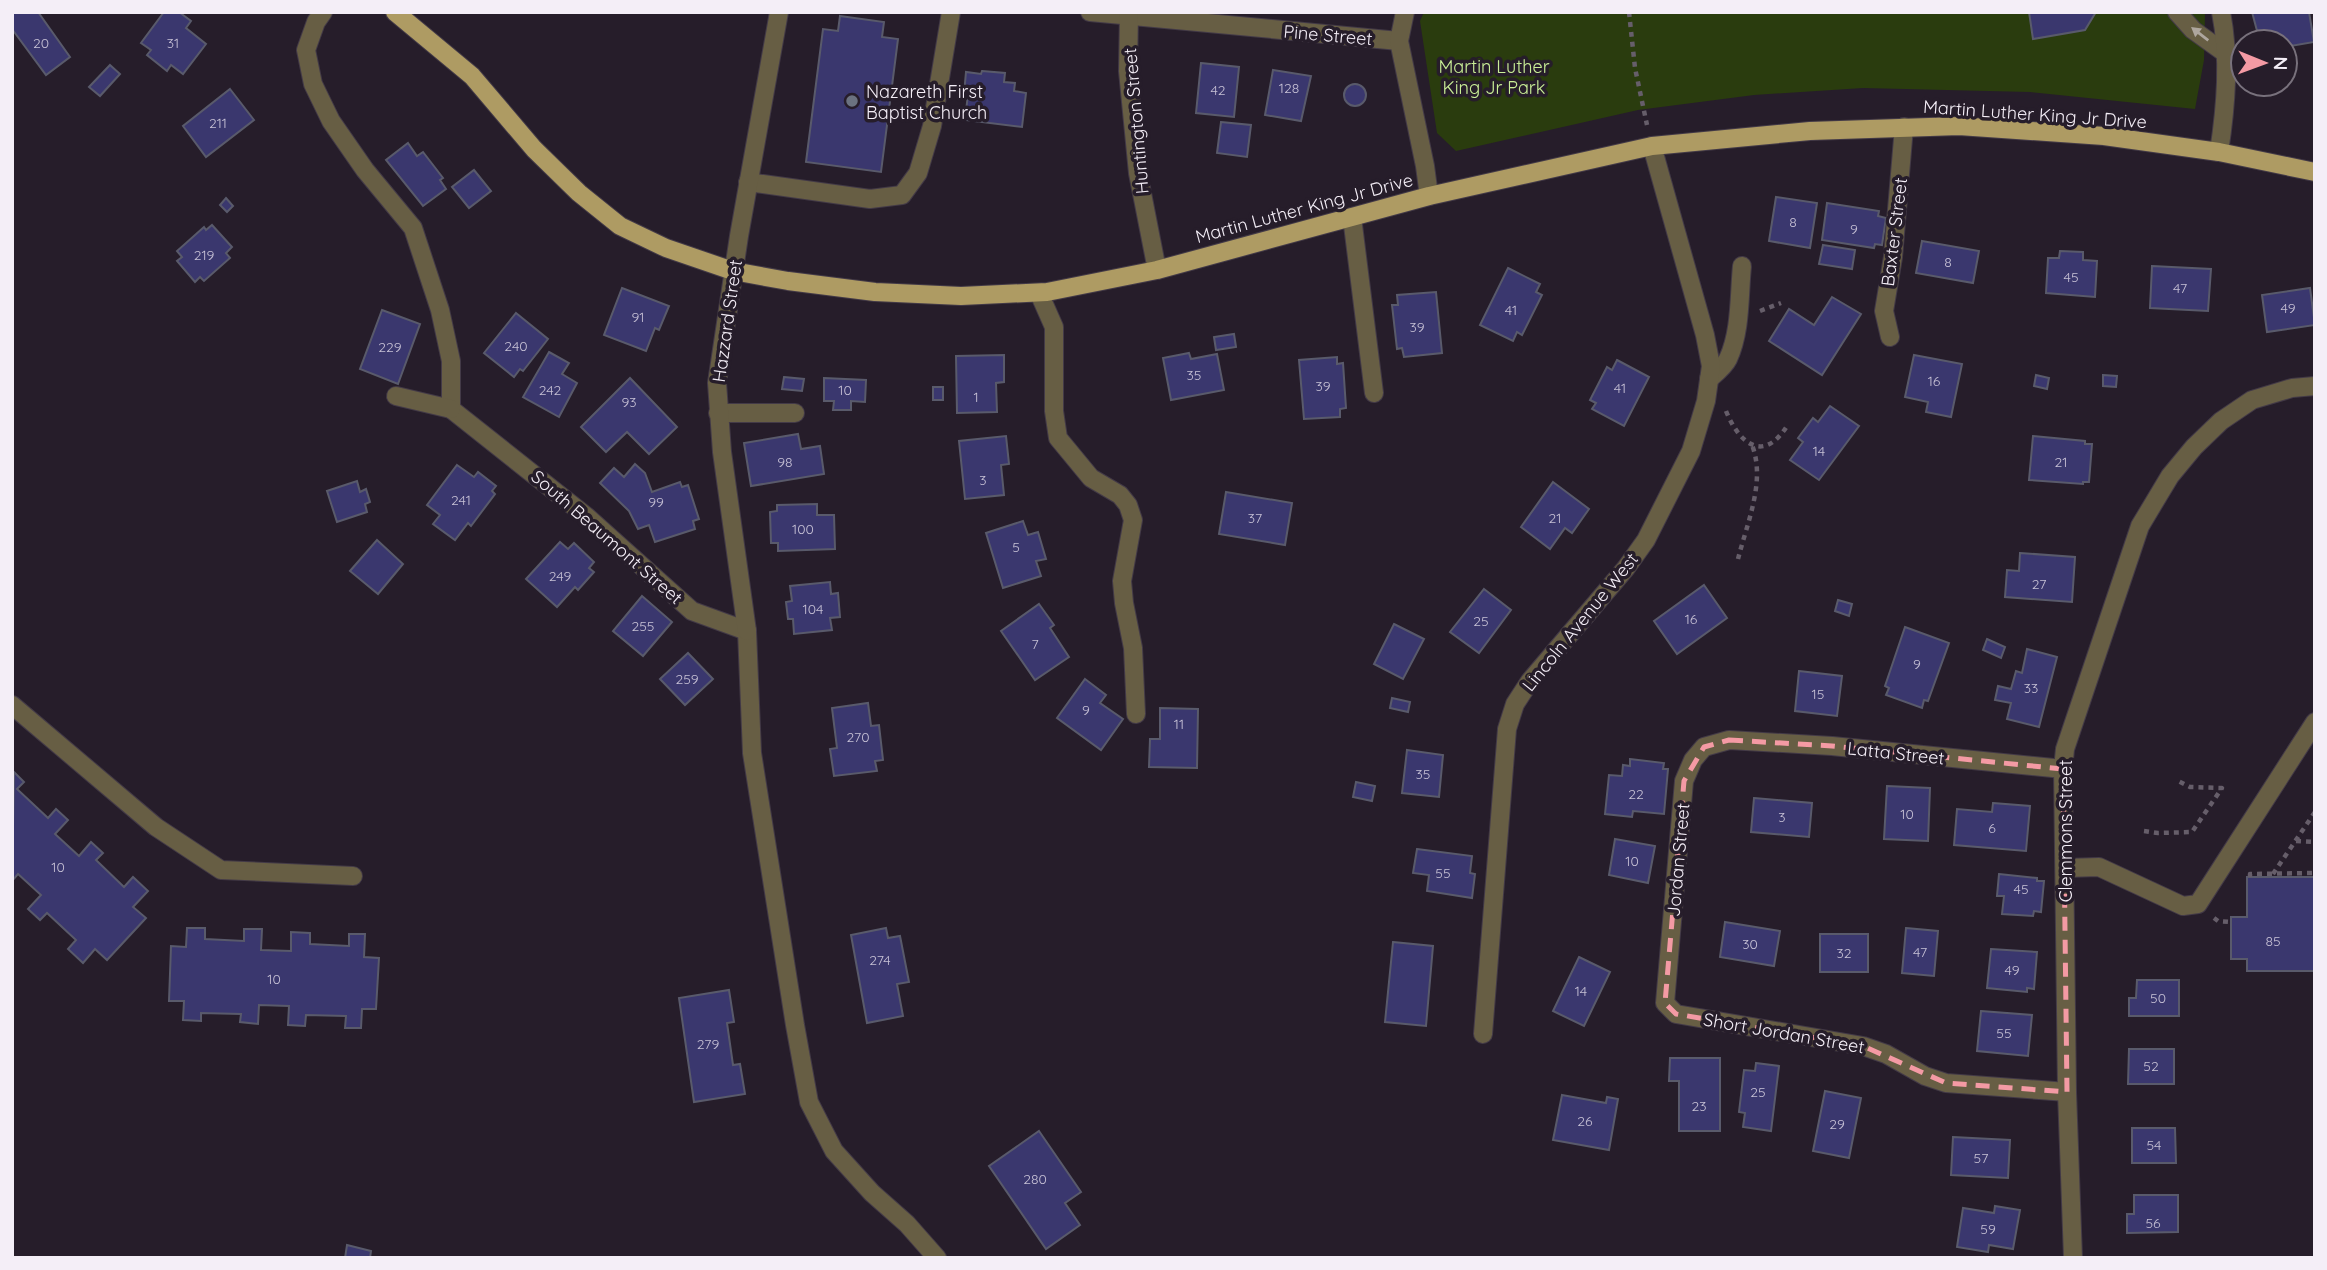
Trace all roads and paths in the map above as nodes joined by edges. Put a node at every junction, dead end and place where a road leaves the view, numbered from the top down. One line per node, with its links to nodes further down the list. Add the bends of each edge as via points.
1 (323, 12): 30 (street, via 306,50 313,84 351,150 413,228 451,361)
2 (394, 12): 22 (main road, Martin Luther King Jr Drive, via 472,76 534,149 620,226)
3 (779, 12): 17 (street, Hazzard Street)
4 (951, 12): 17 (street, via 932,126 918,173 902,195 870,199)
5 (1090, 12): 10 (street, Pine Street)
6 (1405, 12): 11 (street)
7 (1629, 12): 14 (path, via 1635,68)
8 (2177, 12): 12 (street, one-way to 8)
9 (2221, 12): 12 (street)
10 (1129, 15): 11 (street, Pine Street); 21 (street, Huntington Street, via 1128,72 1138,173)
11 (1399, 41): 18 (street)
12 (2225, 53): 15 (street, via 2226,104)
13 (1905, 127): 14 (main road, Martin Luther King Jr Drive); 15 (main road, Martin Luther King Jr Drive, via 2104,136); 24 (street, Baxter Street, via 1894,257 1884,311)
14 (1652, 146): 18 (main road, Martin Luther King Jr Drive); 25 (street, Lincoln Avenue West, via 1704,335)
15 (2219, 152): 16 (main road, Martin Luther King Jr Drive)
16 (2315, 172)
17 (748, 182): 22 (street, Hazzard Street)
18 (1429, 196): 19 (main road, Martin Luther King Jr Drive)
19 (1352, 217): 21 (main road, Martin Luther King Jr Drive); 27 (street)
20 (1742, 266): 25 (street, via 1730,354)
21 (1157, 270): 23 (main road, Martin Luther King Jr Drive)
22 (733, 271): 23 (main road, Martin Luther King Jr Drive, via 875,292 961,296); 31 (street, Hazzard Street, via 720,352)
23 (1039, 292): 38 (street, via 1054,327 1058,438 1091,478 1120,495 1133,520 1122,581 1133,648)
24 (1890, 337)
25 (1709, 379): 29 (street, Lincoln Avenue West)
26 (2315, 386): 41 (street, Clemmons Street, via 2252,400 2221,421 2170,476 2140,526 2065,749)
27 (1374, 393)
28 (396, 396): 30 (street)
29 (1706, 401): 34 (path, via 1716,400 1724,406 1733,428); 53 (street, Lincoln Avenue West, via 1691,451 1646,540 1515,704 1507,729)
30 (451, 409): 36 (street, South Beaumont Street, via 586,516 691,611)
31 (718, 412): 32 (street); 36 (street, Hazzard Street)
32 (795, 413)
33 (1787, 426): 34 (path, via 1768,446)
34 (1752, 445): 35 (path, via 1756,491)
35 (1738, 559)
36 (747, 631): 55 (street, via 752,753 810,1102 834,1151)
37 (12, 705): 50 (street, via 156,827 220,870)
38 (1136, 715)
39 (2315, 722): 47 (street, via 2198,904 2183,906 2099,867)
40 (1729, 740): 41 (street, Latta Street); 52 (street, Jordan Street, via 1704,747 1684,781)
41 (2063, 769): 47 (street, Clemmons Street)
42 (2178, 781): 44 (path, via 2190,787 2222,789 2192,832)
43 (2315, 812): 45 (path)
44 (2144, 831)
45 (2295, 841): 46 (path); 49 (path)
46 (2315, 842)
47 (2065, 868): 54 (street, Clemmons Street)
48 (2315, 873): 49 (path)
49 (2273, 874): 51 (path)
50 (353, 876)
51 (2250, 877)
52 (1665, 1003): 54 (street, Short Jordan Street, via 1676,1014 1863,1046 1945,1083)
53 (1483, 1034)
54 (2067, 1093): 56 (street, Clemmons Street)
55 (937, 1258)
56 (2073, 1258)

